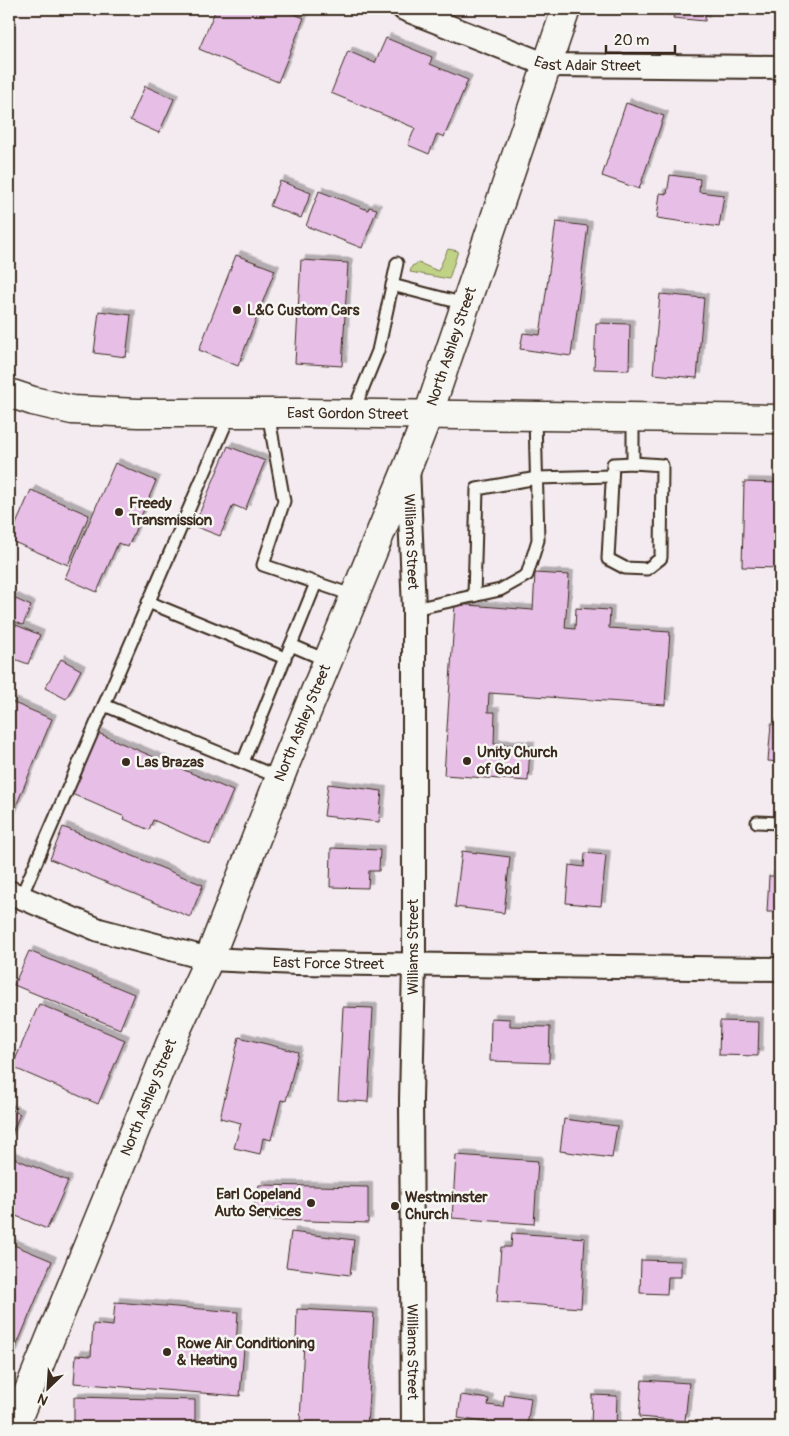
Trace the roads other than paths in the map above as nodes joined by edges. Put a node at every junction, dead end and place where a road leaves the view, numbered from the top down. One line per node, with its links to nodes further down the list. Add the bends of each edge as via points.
1 (404, 9): 3 (street, East Adair Street)
2 (566, 9): 4 (main road, North Ashley Street)
3 (430, 14): 4 (street, East Adair Street)
4 (547, 65): 5 (street, East Adair Street); 8 (main road, North Ashley Street)
5 (780, 67)
6 (398, 263): 7 (lane)
7 (392, 285): 8 (lane); 12 (lane, via 378,351)
8 (465, 304): 13 (main road, North Ashley Street)
9 (9, 394): 11 (main road, East Gordon Street, via 72,410)
10 (268, 413): 11 (main road, East Gordon Street); 12 (main road, East Gordon Street); 21 (lane, via 284,501 264,565)
11 (230, 414): 24 (lane)
12 (353, 414): 13 (main road, East Gordon Street)
13 (428, 415): 14 (main road, East Gordon Street); 18 (main road, North Ashley Street)
14 (535, 417): 15 (main road, East Gordon Street); 20 (lane)
15 (633, 418): 16 (main road, East Gordon Street); 17 (lane)
16 (780, 419)
17 (633, 463): 19 (lane, via 613,464); 19 (lane, via 662,465 661,558 647,569 625,568 608,559)
18 (408, 466): 22 (main road, North Ashley Street); 25 (street, Williams Street)
19 (612, 476): 20 (lane)
20 (537, 478): 23 (lane, via 538,540 527,575 500,590); 23 (lane, via 477,489)
21 (316, 583): 22 (lane); 26 (lane)
22 (355, 596): 28 (main road, North Ashley Street)
23 (474, 596): 25 (lane)
24 (148, 602): 27 (lane); 29 (lane)
25 (414, 609): 36 (street, Williams Street)
26 (291, 645): 27 (lane); 28 (lane)
27 (285, 658): 30 (lane)
28 (328, 661): 31 (main road, North Ashley Street)
29 (104, 705): 30 (lane); 34 (lane)
30 (243, 762): 31 (lane)
31 (280, 778): 35 (main road, North Ashley Street)
32 (757, 822): 33 (lane)
33 (780, 823)
34 (15, 894): 35 (street, East Force Street, via 99,930)
35 (209, 959): 36 (street, East Force Street); 38 (main road, North Ashley Street, via 171,1042)
36 (414, 964): 37 (street, East Force Street); 39 (street, Williams Street)
37 (780, 969)
38 (14, 1427)
39 (412, 1427)

